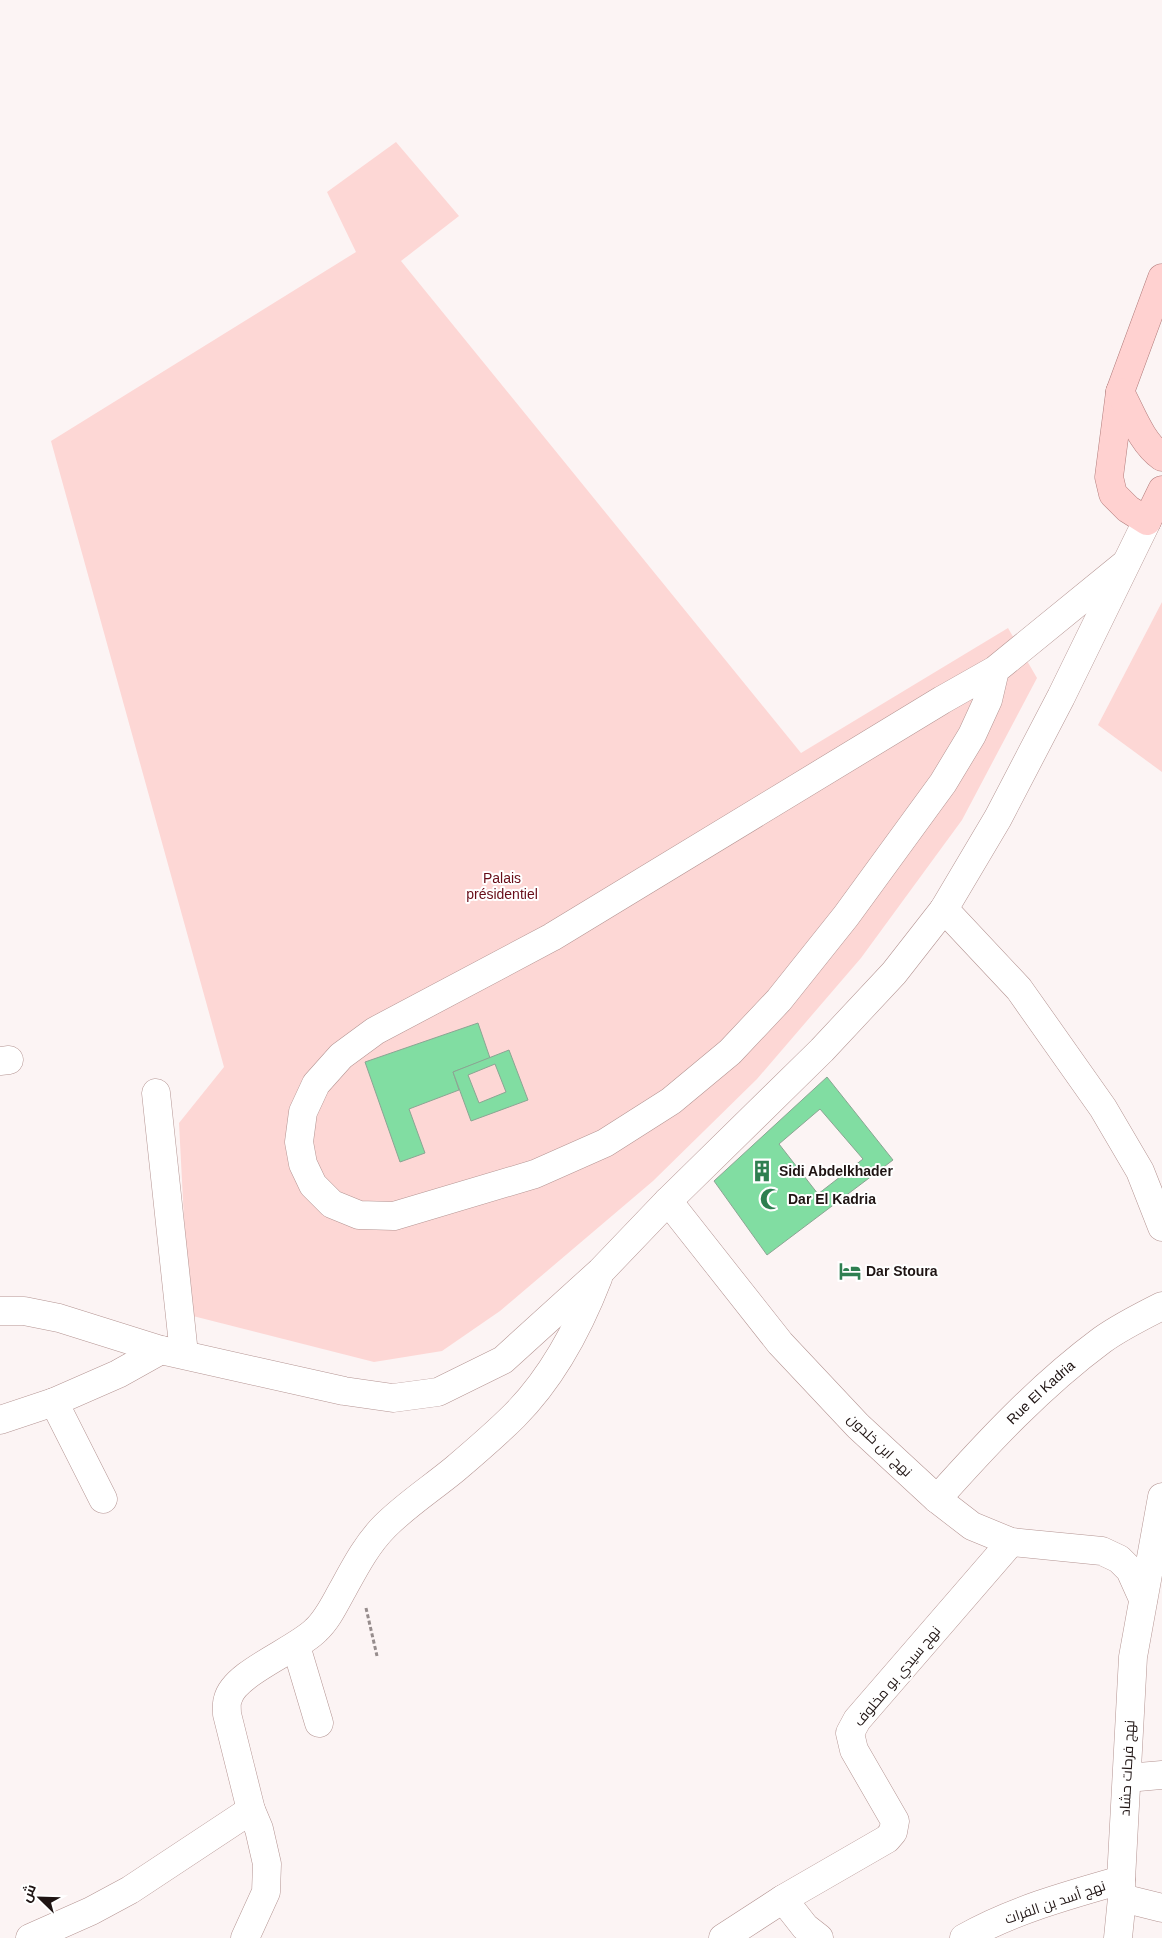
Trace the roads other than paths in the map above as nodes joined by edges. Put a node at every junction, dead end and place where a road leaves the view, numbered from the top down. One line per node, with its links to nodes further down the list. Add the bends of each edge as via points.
1 (1162, 278): 2 (main road)
2 (1120, 392): 3 (main road, via 1142,435 1154,452); 5 (main road, via 1108,477 1113,494)
3 (1162, 457)
4 (1162, 490): 5 (main road)
5 (1147, 521): 6 (street)
6 (1125, 564): 7 (street); 8 (street, via 998,818)
7 (995, 670): 7 (street, via 552,937 375,1031 341,1056 316,1084 303,1112 299,1142 303,1164 313,1185 332,1204 359,1215 394,1216 535,1174 605,1143 671,1101 730,1052 779,1000 846,916 943,783 972,735 988,700)
8 (944, 909): 10 (street, via 894,973 822,1050); 11 (street, via 1019,989 1103,1108 1140,1171)
9 (156, 1093): 15 (street)
10 (668, 1201): 12 (street); 20 (street, نهج ابن خلدون, via 780,1343 858,1426)
11 (1162, 1226)
12 (601, 1271): 15 (street, via 503,1360 438,1392 393,1398 344,1391); 23 (street, via 564,1349 540,1385 515,1415 385,1526 356,1564 324,1622)
13 (1162, 1306): 20 (street, Rue El Kadria, via 1104,1339 1067,1368 1018,1412)
14 (0, 1311): 15 (street, via 24,1311 59,1318)
15 (172, 1352): 16 (street)
16 (54, 1402): 17 (street); 19 (street)
17 (0, 1420)
18 (1162, 1497): 22 (street, نهج فرحات حشاد)
19 (103, 1499)
20 (937, 1499): 21 (street, نهج ابن خلدون, via 972,1526)
21 (1011, 1542): 22 (street, نهج ابن خلدون, via 1102,1552 1119,1559 1130,1570); 29 (street, نهج سيدي بو مخلوف, via 856,1720 850,1733 854,1750 896,1821 894,1832)
22 (1143, 1599): 26 (street, نهج فرحات حشاد, via 1133,1656)
23 (296, 1646): 24 (street); 27 (street, via 249,1674 228,1698 227,1714)
24 (320, 1723)
25 (1162, 1775): 26 (street)
26 (1127, 1778): 28 (street, نهج فرحات حشاد)
27 (251, 1810): 31 (street, via 130,1890); 32 (street, via 267,1864 266,1892)
28 (1121, 1889): 30 (street); 35 (street, نهج أسد بن الفرات, via 1084,1891 1021,1912); 36 (street, نهج فرحات حشاد)
29 (783, 1899): 33 (street, نهج سيدي بو مخلوف); 34 (street, via 804,1927)
30 (1162, 1908)
31 (30, 1938)
32 (245, 1938)
33 (723, 1938)
34 (819, 1938)
35 (964, 1938)
36 (1118, 1938)

